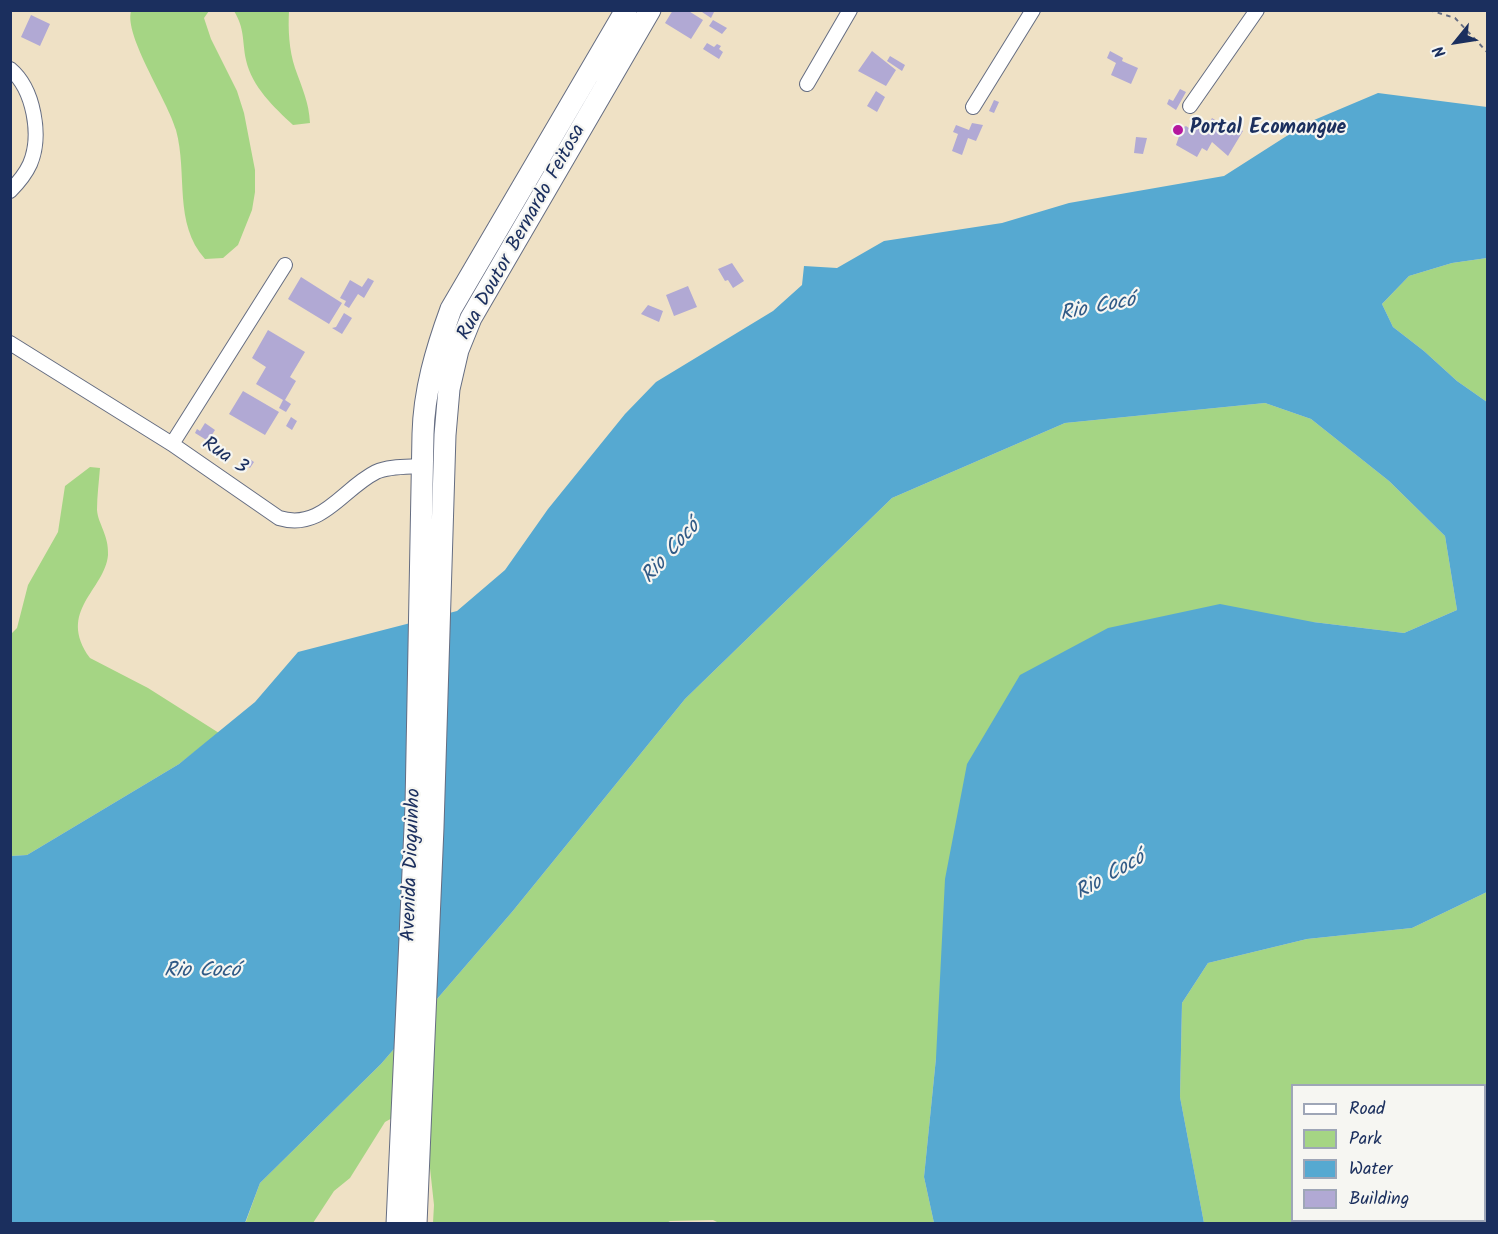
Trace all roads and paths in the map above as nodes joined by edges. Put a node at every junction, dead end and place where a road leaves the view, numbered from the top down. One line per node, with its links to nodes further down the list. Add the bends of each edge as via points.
1 (626, 10): 16 (main road, Rua Doutor Bernardo Feitosa, via 451,309 427,390)
2 (650, 10): 17 (main road, Rua Doutor Bernardo Feitosa, via 471,318 458,350 449,390)
3 (850, 10): 9 (street)
4 (1033, 10): 11 (street)
5 (1257, 10): 10 (street)
6 (1429, 10): 7 (path, via 1455,18)
7 (1488, 53)
8 (10, 69): 12 (street, via 18,75 30,99 35,136 30,163)
9 (807, 84)
10 (1191, 106)
11 (972, 107)
12 (10, 191)
13 (285, 265): 15 (street)
14 (10, 343): 15 (street, Rua 3)
15 (172, 444): 16 (street, Rua 3, via 279,518 292,522 317,517 379,471)
16 (422, 466): 17 (main road, Rua Doutor Bernardo Feitosa)
17 (431, 507): 18 (main road, Avenida Dioguinho, via 416,806)
18 (409, 1167): 19 (main road, Avenida Dioguinho); 20 (main road, Avenida Dioguinho)
19 (397, 1224)
20 (416, 1224)

